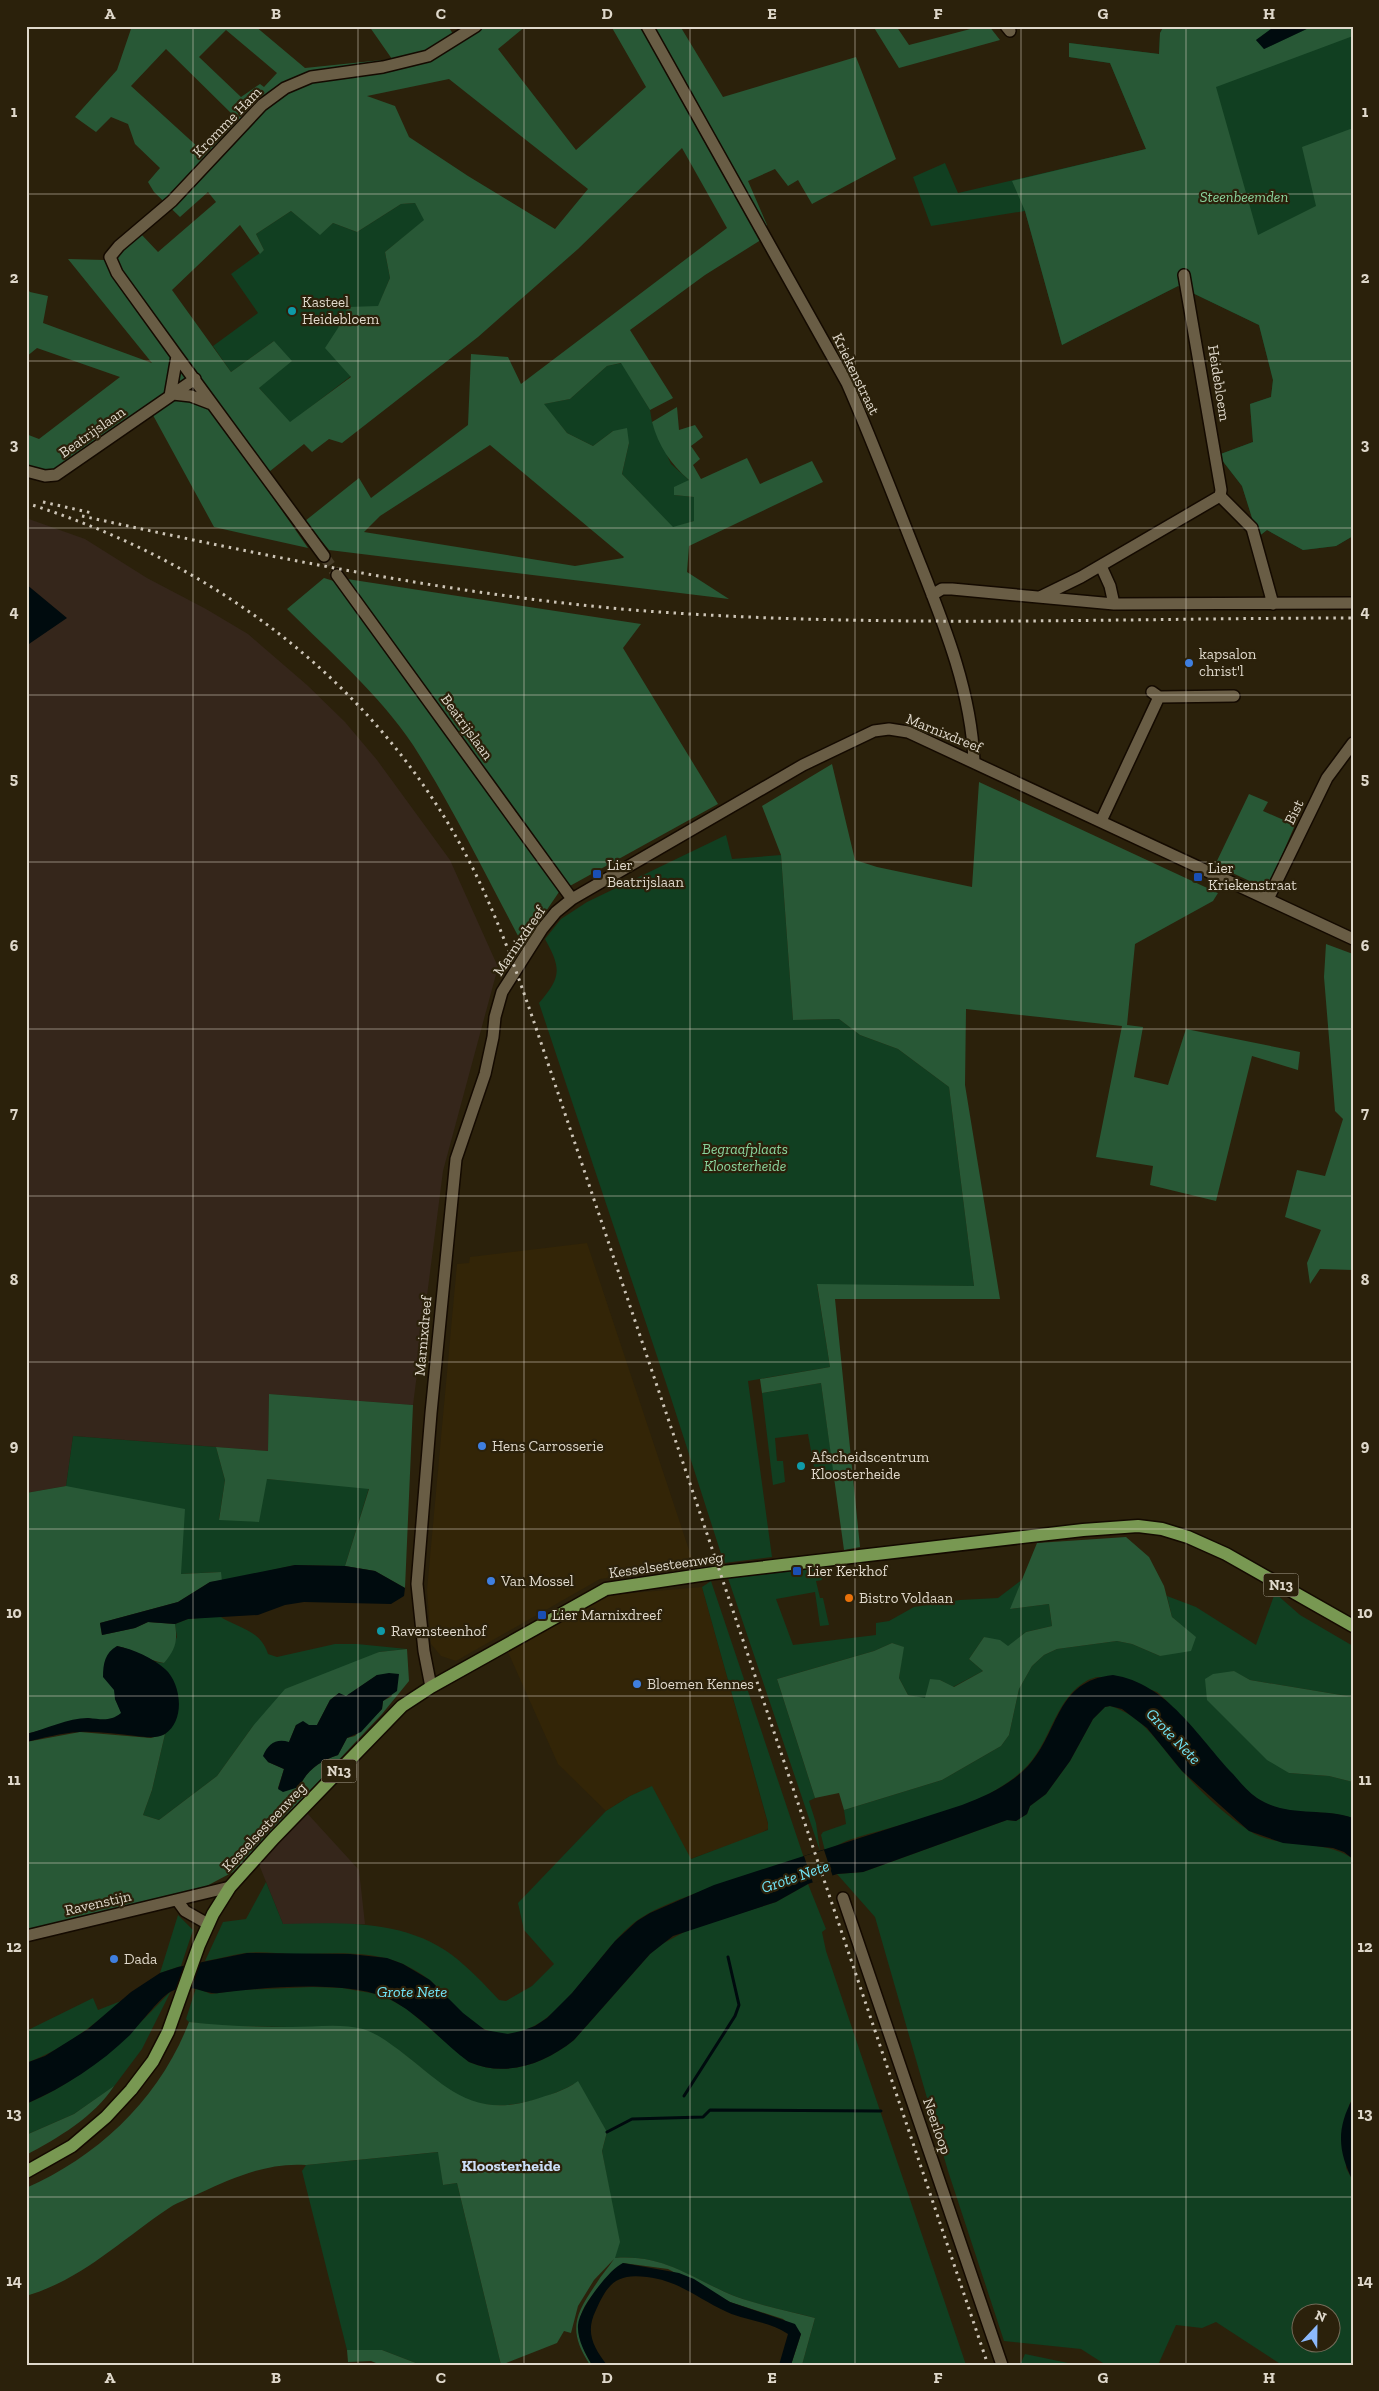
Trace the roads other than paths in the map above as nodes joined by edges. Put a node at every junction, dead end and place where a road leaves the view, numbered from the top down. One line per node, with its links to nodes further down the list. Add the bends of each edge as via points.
1 (476, 26): 4 (street, Kromme Ham, via 428,56 383,68 311,77 275,94 172,201 118,246 110,258 118,273)
2 (647, 26): 13 (street, Kriekenstraat, via 846,383)
3 (1184, 275): 9 (street, Heidebloem)
4 (177, 356): 5 (street); 6 (street)
5 (195, 379): 6 (street, Beatrijslaan); 7 (street)
6 (172, 395): 7 (street, via 191,396); 8 (street, Beatrijslaan, via 56,475)
7 (214, 404): 10 (street)
8 (26, 471)
9 (1220, 496): 11 (street); 17 (street, via 1252,528)
10 (324, 556)
11 (1101, 566): 14 (street); 16 (street)
12 (337, 575): 22 (street, Beatrijslaan)
13 (932, 595): 14 (street, via 942,589 952,589); 20 (street, Kriekenstraat, via 956,663 972,734)
14 (1040, 597): 16 (street)
15 (1353, 603): 17 (street)
16 (1114, 604): 17 (street)
17 (1272, 604)
18 (1234, 696): 21 (street, via 1156,694)
19 (1353, 742): 23 (street, Bist, via 1327,778)
20 (974, 761): 21 (street, Marnixdreef); 22 (street, Marnixdreef, via 908,732 874,731 803,765)
21 (1101, 821): 23 (street, Marnixdreef)
22 (572, 899): 26 (street, Marnixdreef, via 542,929 502,992 485,1074 456,1159 417,1584)
23 (1268, 899): 24 (street, Marnixdreef)
24 (1353, 939)
25 (1353, 1626): 26 (main road, Kesselsesteenweg / N13, via 1209,1545 1174,1532 1131,1526 714,1573 606,1589)
26 (431, 1687): 27 (main road, Kesselsesteenweg / N13, via 402,1706)
27 (230, 1887): 29 (street, Ravenstijn); 30 (main road, Kesselsesteenweg / N13)
28 (844, 1898): 33 (street, Neerloop)
29 (177, 1900): 30 (street, via 191,1915); 31 (street, Ravenstijn)
30 (208, 1924): 32 (main road, Kesselsesteenweg / N13, via 173,2022 153,2061 119,2104 72,2146)
31 (26, 1936)
32 (26, 2172)
33 (1002, 2365)

